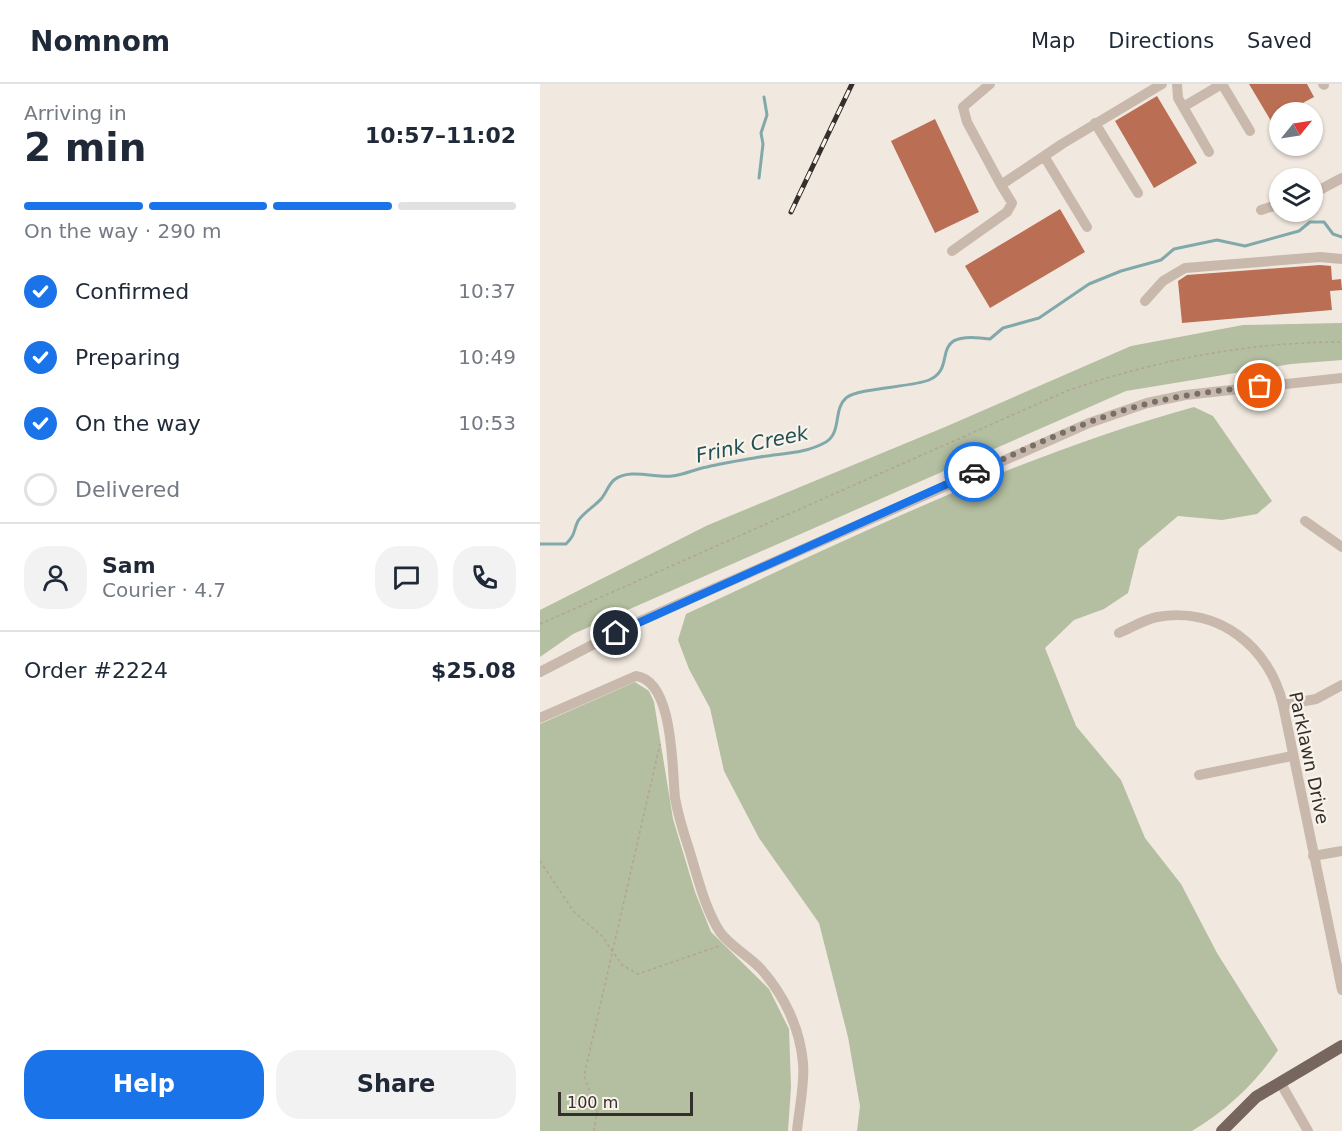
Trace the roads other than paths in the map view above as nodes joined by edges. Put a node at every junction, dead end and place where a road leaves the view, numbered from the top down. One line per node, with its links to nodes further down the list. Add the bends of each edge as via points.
1 (990, 84): 11 (street, via 963,107)
2 (1162, 84): 6 (street)
3 (1177, 84): 5 (street)
4 (1222, 84): 5 (street); 7 (street)
5 (1183, 107): 8 (street)
6 (1095, 123): 9 (street); 13 (street)
7 (1250, 131)
8 (1209, 152)
9 (1044, 156): 11 (street); 16 (street)
10 (1342, 178): 12 (street)
11 (1001, 185): 17 (street, via 1012,204 1007,212)
12 (1323, 188)
13 (1138, 193)
14 (1269, 207): 15 (street)
15 (1261, 210)
16 (1087, 227)
17 (952, 251)
18 (1342, 258): 19 (street, via 1320,256 1185,268 1163,281)
19 (1145, 301)
20 (1342, 378): 24 (street, via 1185,395 1089,423 642,620)
21 (1305, 520): 22 (street)
22 (1342, 547)
23 (1119, 633): 26 (street, Parklawn Drive, via 1146,620 1177,615 1218,623 1259,654 1272,672)
24 (540, 672)
25 (1342, 685): 26 (street, via 1316,699)
26 (1283, 705): 28 (street, Parklawn Drive)
27 (540, 718): 35 (street, via 636,676 650,680 659,692 672,748 675,798 712,916 729,942 759,967 774,986 789,1009 797,1033 804,1064)
28 (1292, 756): 29 (street); 31 (street, Parklawn Drive)
29 (1199, 775)
30 (1342, 850): 31 (street)
31 (1313, 856): 32 (street, Parklawn Drive)
32 (1342, 990)
33 (1342, 1046): 34 (main road)
34 (1280, 1082): 36 (main road, via 1256,1098); 37 (street)
35 (797, 1131)
36 (1222, 1131)
37 (1308, 1131)

